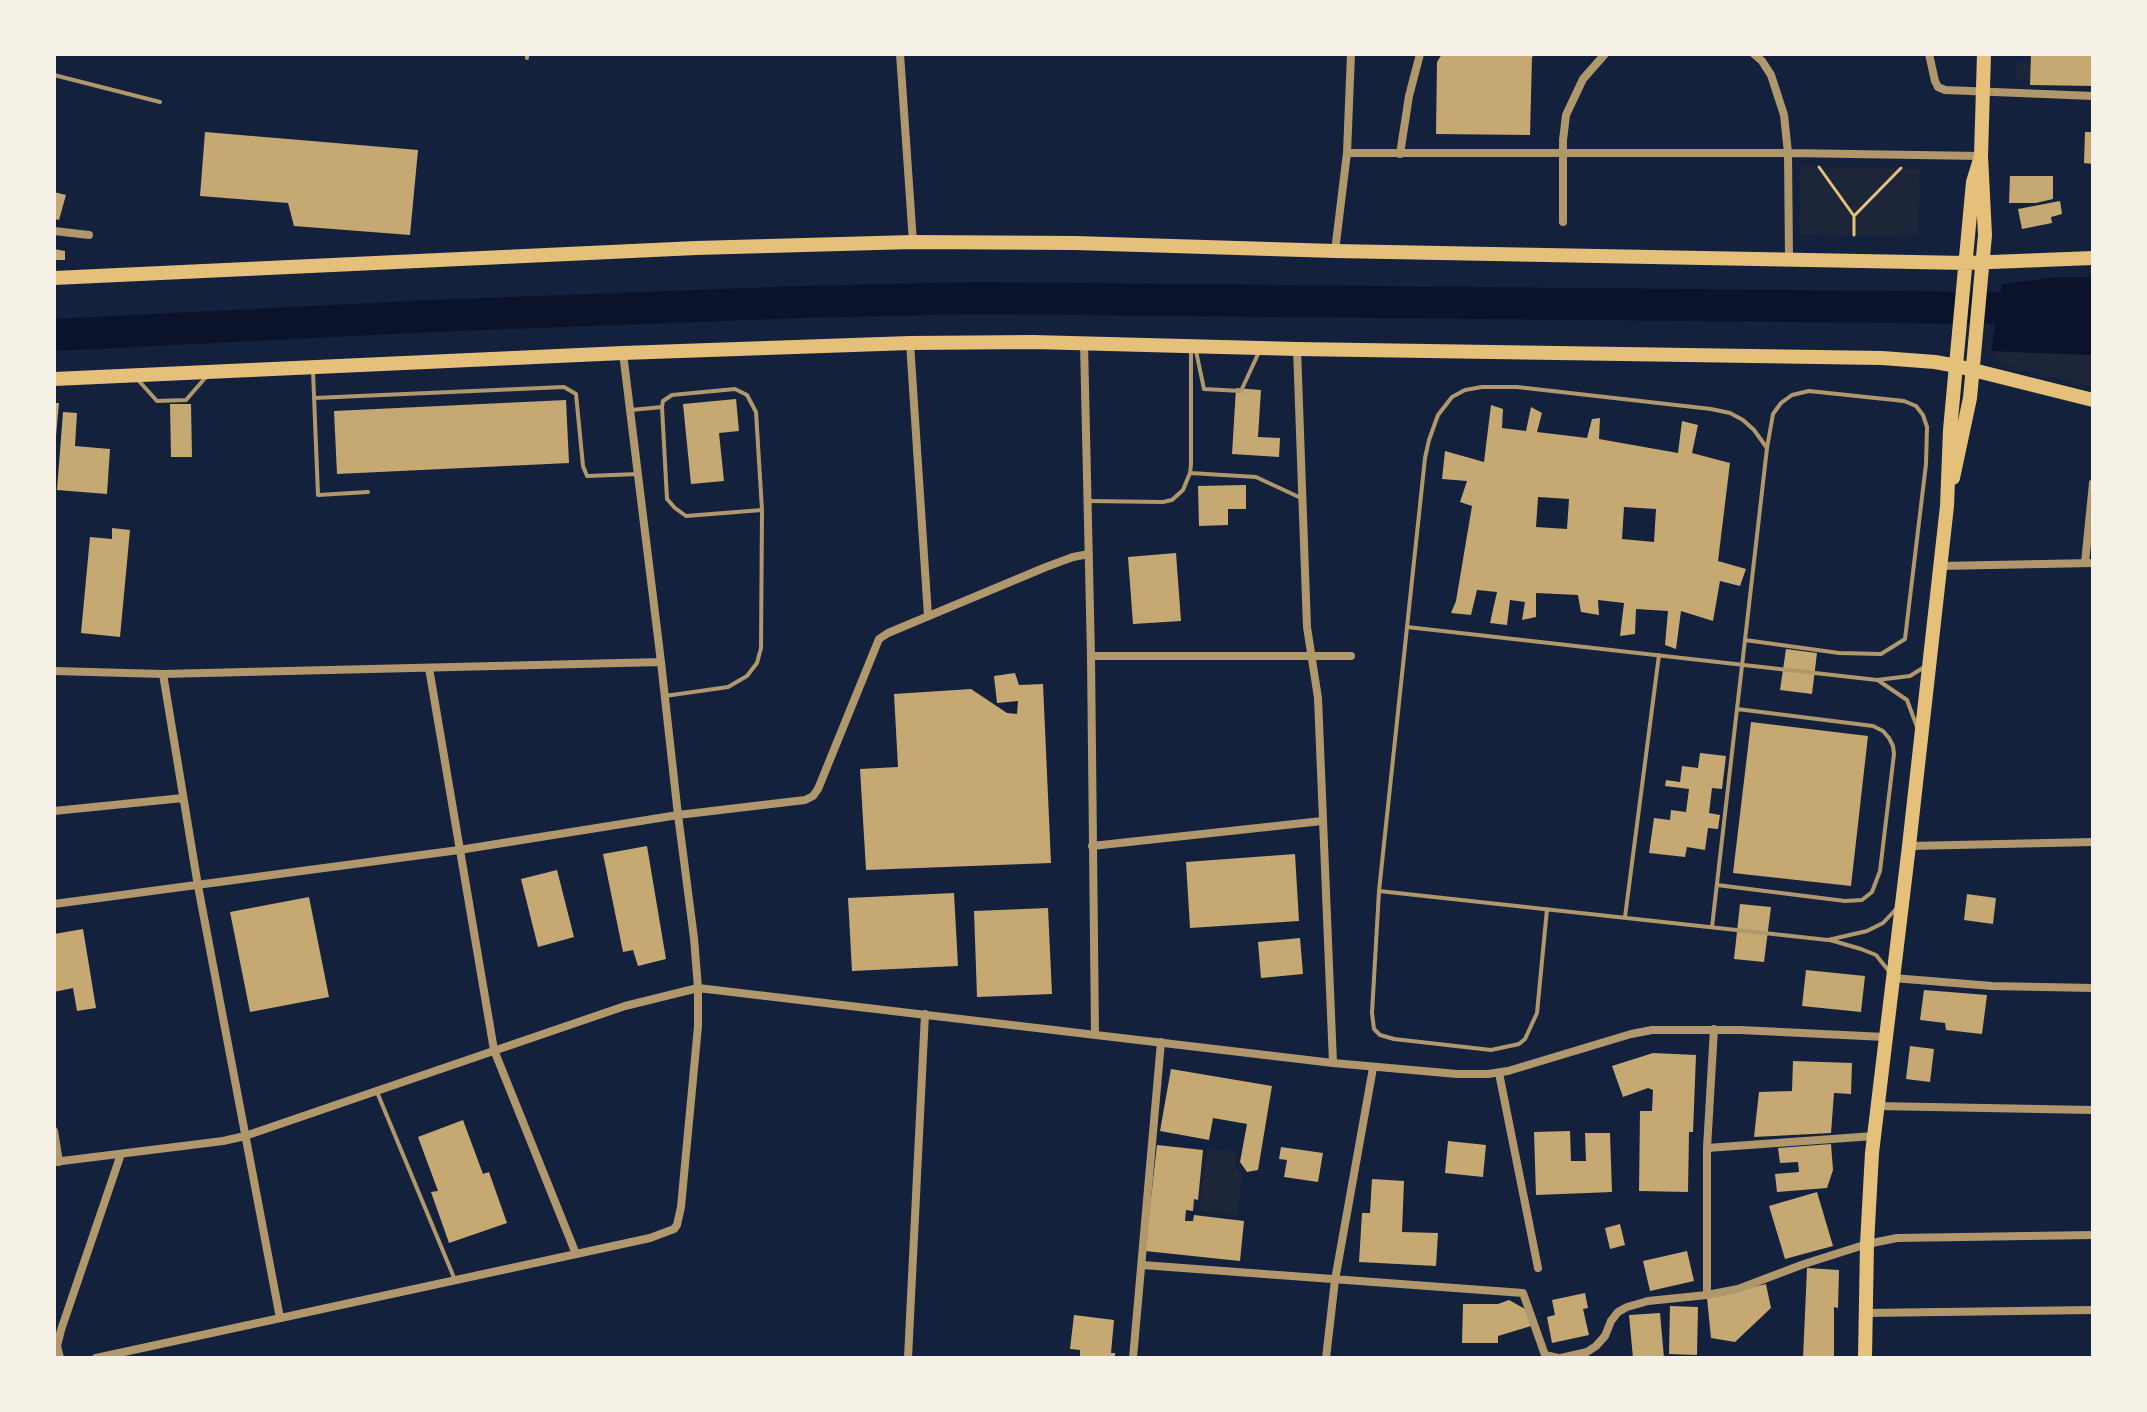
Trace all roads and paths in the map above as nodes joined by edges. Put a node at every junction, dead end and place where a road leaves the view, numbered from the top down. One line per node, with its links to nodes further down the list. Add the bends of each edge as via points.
1 (900, 54): 24 (street)
2 (1351, 54): 12 (street)
3 (1420, 54): 14 (street)
4 (1605, 54): 15 (street, via 1571,102)
5 (1754, 54): 13 (street, via 1778,93)
6 (1929, 54): 9 (street, via 1938,87)
7 (1984, 54): 9 (main road)
8 (54, 75): 11 (lane)
9 (1984, 92): 10 (street); 16 (main road)
10 (2093, 96)
11 (160, 102)
12 (1347, 153): 14 (street); 25 (street)
13 (1788, 153): 15 (street); 16 (street); 27 (street)
14 (1400, 154): 15 (street)
15 (1563, 154): 20 (street)
16 (1981, 156): 28 (main road); 29 (main road, via 1973,182)
17 (1819, 167): 19 (path)
18 (1901, 168): 19 (path)
19 (1854, 216): 23 (path)
20 (1563, 222)
21 (54, 231): 22 (street)
22 (89, 235)
23 (1854, 235)
24 (913, 242): 25 (main road); 30 (main road)
25 (1335, 251): 27 (main road)
26 (2093, 258): 28 (main road)
27 (1789, 259): 29 (main road)
28 (1982, 263): 29 (main road); 39 (main road)
29 (1965, 270): 37 (main road)
30 (54, 278)
31 (1084, 342): 32 (main road); 33 (main road); 53 (street)
32 (910, 343): 36 (main road); 59 (street)
33 (1193, 345): 34 (main road); 34 (lane, via 1204,389 1229,391 1241,391); 48 (lane)
34 (1260, 348): 35 (main road)
35 (1297, 349): 37 (main road, via 1849,356); 52 (street)
36 (623, 353): 38 (main road); 46 (street)
37 (1957, 366): 39 (main road); 54 (main road)
38 (313, 368): 40 (main road); 43 (lane)
39 (1973, 369): 44 (main road); 54 (main road)
40 (210, 373): 41 (main road); 41 (lane, via 186,400 157,401)
41 (134, 376): 42 (main road)
42 (54, 379)
43 (314, 398): 49 (lane, via 564,387 576,394 587,476); 51 (lane, via 318,495)
44 (2093, 400)
45 (662, 407): 46 (lane); 55 (lane, via 667,499 675,508 686,516); 55 (lane, via 672,395 735,389 747,395 756,412)
46 (631, 410): 49 (street)
47 (1767, 448): 60 (lane, via 1743,420 1711,409 1517,387 1465,390 1438,415 1429,440); 61 (lane); 61 (lane, via 1773,414 1781,403 1809,391 1904,401 1916,406 1927,427 1905,639 1881,654)
48 (1190, 473): 52 (lane, via 1256,477); 53 (lane, via 1172,500)
49 (639, 474): 66 (street)
50 (2093, 483): 57 (street)
51 (368, 492)
52 (1301, 498): 64 (street)
53 (1088, 501): 56 (street)
54 (1947, 506): 58 (main road)
55 (762, 510): 73 (lane, via 757,663 728,687)
56 (1089, 554): 59 (street, via 1054,563); 63 (street)
57 (2089, 563): 58 (street)
58 (1939, 566): 67 (main road)
59 (928, 616): 78 (street, via 877,641 813,796)
60 (1407, 627): 62 (lane); 86 (lane)
61 (1745, 640): 68 (lane)
62 (1659, 655): 68 (lane); 90 (lane)
63 (1091, 656): 64 (street); 81 (street)
64 (1310, 656): 65 (street); 79 (street, via 1318,698)
65 (1351, 656)
66 (661, 662): 69 (street); 73 (street)
67 (1928, 663): 72 (lane, via 1910,676); 75 (main road)
68 (1742, 665): 72 (lane); 74 (lane)
69 (429, 668): 71 (street); 83 (street)
70 (54, 671): 71 (street)
71 (163, 674): 76 (street)
72 (1877, 680): 75 (lane, via 1910,704)
73 (665, 696): 78 (street)
74 (1737, 709): 84 (lane); 84 (lane, via 1873,726 1883,731 1894,754 1878,880 1862,900)
75 (1919, 754): 82 (main road)
76 (183, 798): 77 (street); 85 (street)
77 (54, 811)
78 (678, 815): 83 (street); 94 (street)
79 (1322, 821): 81 (street); 102 (street)
80 (2093, 842): 82 (street)
81 (1092, 846): 98 (street)
82 (1909, 846): 87 (main road)
83 (459, 850): 85 (street); 101 (street)
84 (1717, 885): 91 (lane)
85 (198, 886): 88 (street); 109 (street)
86 (1379, 891): 89 (lane); 89 (lane, via 1374,1029 1394,1039 1491,1050 1519,1044 1537,1013)
87 (1902, 903): 92 (lane, via 1883,923); 93 (main road)
88 (54, 904)
89 (1547, 909): 90 (lane)
90 (1625, 917): 91 (lane)
91 (1712, 927): 92 (lane)
92 (1828, 940): 93 (lane, via 1876,955)
93 (1893, 978): 95 (street); 99 (main road)
94 (698, 988): 96 (street); 101 (street, via 625,1006); 116 (street, via 677,1225 650,1238)
95 (2093, 988)
96 (925, 1014): 98 (street); 127 (street)
97 (1714, 1029): 99 (street); 104 (street, via 1642,1031); 111 (street)
98 (1095, 1034): 100 (street)
99 (1885, 1037): 106 (main road)
100 (1161, 1042): 102 (street); 117 (street)
101 (494, 1050): 105 (street); 116 (street)
102 (1333, 1063): 103 (street)
103 (1373, 1068): 104 (street); 120 (street)
104 (1499, 1073): 118 (street)
105 (376, 1090): 109 (street); 119 (lane)
106 (1877, 1106): 107 (street); 110 (main road)
107 (2093, 1110)
108 (54, 1131): 113 (street)
109 (245, 1136): 112 (street); 124 (street)
110 (1874, 1136): 111 (street); 115 (main road)
111 (1707, 1148): 121 (street)
112 (121, 1154): 113 (street); 125 (street, via 61,1330)
113 (57, 1162)
114 (2093, 1235): 115 (street, via 1897,1238)
115 (1867, 1244): 121 (street); 123 (main road)
116 (576, 1254): 119 (street)
117 (1142, 1265): 120 (street); 128 (street)
118 (1538, 1268)
119 (456, 1280): 124 (street)
120 (1335, 1280): 129 (street); 130 (street, via 1523,1293 1545,1355)
121 (1707, 1295): 130 (street, via 1627,1307 1596,1346)
122 (2093, 1310): 123 (street)
123 (1865, 1313): 131 (main road)
124 (280, 1318): 126 (street)
125 (60, 1358)
126 (96, 1358)
127 (908, 1358)
128 (1133, 1358)
129 (1326, 1358)
130 (1560, 1358)
131 (1865, 1358)

